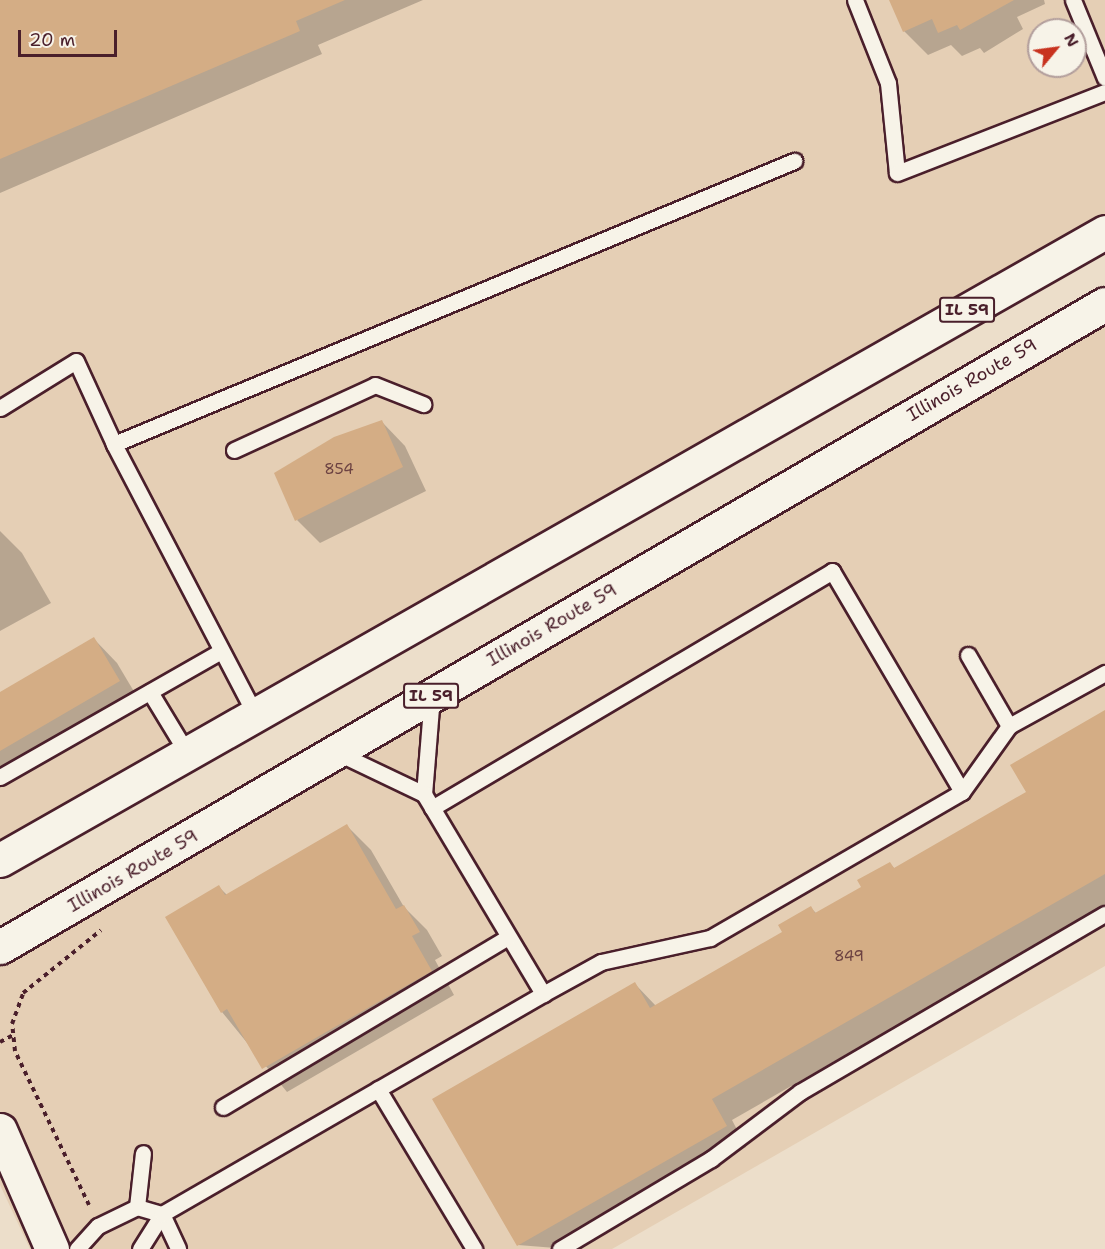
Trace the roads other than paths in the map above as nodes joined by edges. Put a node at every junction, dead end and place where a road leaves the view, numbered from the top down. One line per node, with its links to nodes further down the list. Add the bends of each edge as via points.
1 (855, 0): 4 (lane, via 888,83 897,173)
2 (1073, 0): 3 (lane)
3 (1105, 78)
4 (1105, 92)
5 (794, 161): 10 (lane)
6 (1105, 232): 17 (main road, IL 59)
7 (1105, 304): 16 (main road, Illinois Route 59 / IL 59)
8 (423, 404): 11 (lane, via 375,385)
9 (0, 408): 10 (lane, via 76,361)
10 (114, 444): 12 (lane)
11 (234, 450)
12 (219, 652): 15 (lane); 17 (lane)
13 (968, 655): 18 (lane)
14 (1105, 673): 18 (lane)
15 (150, 692): 19 (lane); 21 (lane)
16 (432, 695): 20 (main road, Illinois Route 59 / IL 59); 23 (lane)
17 (255, 714): 19 (main road, IL 59)
18 (1009, 726): 22 (lane)
19 (187, 753): 25 (main road, IL 59)
20 (338, 753): 23 (lane); 28 (main road, Illinois Route 59 / IL 59)
21 (0, 777)
22 (962, 792): 24 (lane, via 832,571); 29 (lane, via 710,938 601,962)
23 (424, 794): 24 (lane)
24 (432, 808): 27 (lane)
25 (0, 860)
26 (1105, 914): 41 (lane, via 800,1092 711,1159)
27 (508, 937): 29 (lane); 31 (lane)
28 (0, 947)
29 (543, 994): 30 (lane)
30 (378, 1089): 35 (lane); 40 (lane)
31 (224, 1107)
32 (0, 1130): 36 (main road)
33 (143, 1154): 34 (lane)
34 (137, 1207): 35 (lane); 37 (lane, via 98,1226)
35 (162, 1214): 38 (lane); 39 (lane)
36 (52, 1249)
37 (77, 1249)
38 (140, 1249)
39 (178, 1249)
40 (474, 1249)
41 (560, 1249)

